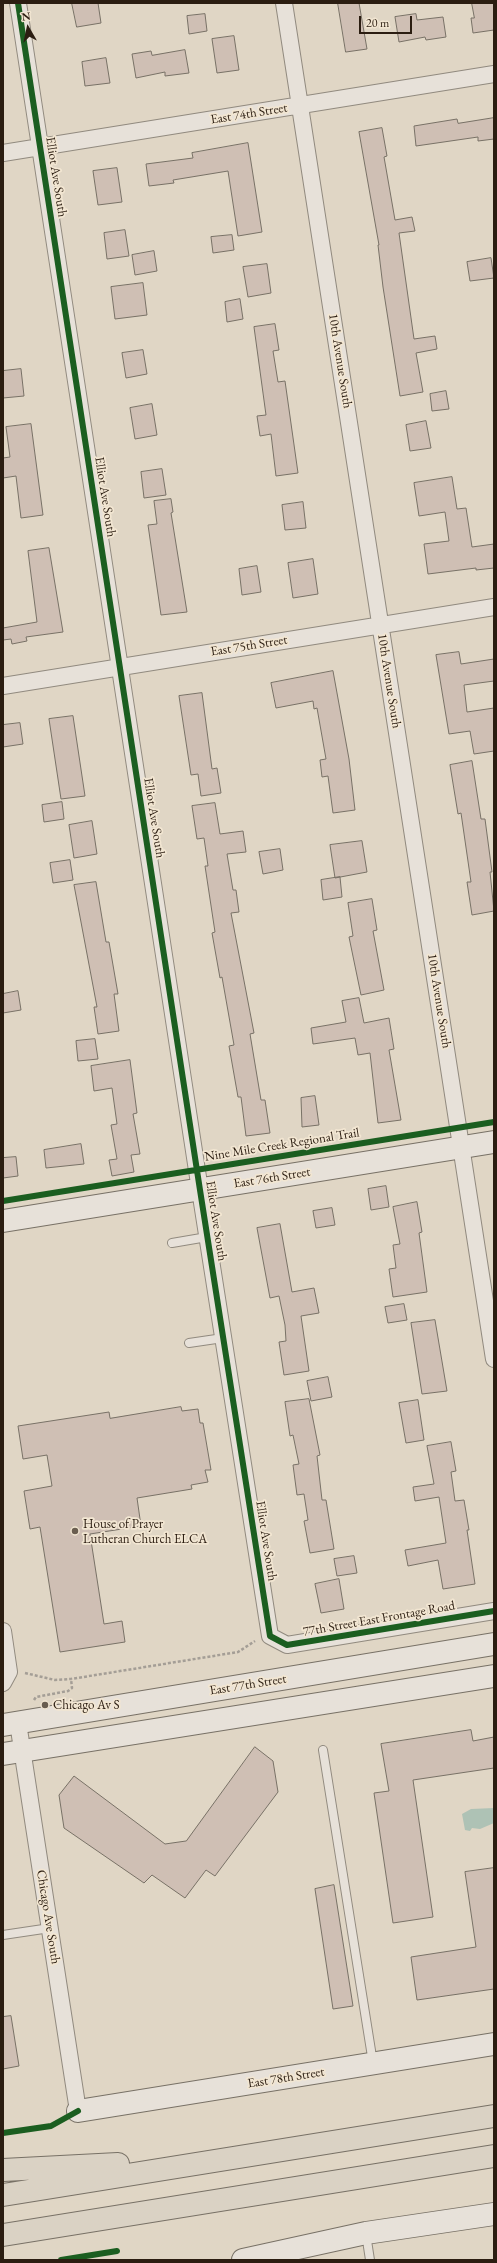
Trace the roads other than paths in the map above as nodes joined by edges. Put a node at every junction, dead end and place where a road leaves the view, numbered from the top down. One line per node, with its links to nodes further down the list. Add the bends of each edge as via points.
1 (18, 3): 5 (street, Elliot Ave South)
2 (284, 3): 4 (street, 10th Avenue South)
3 (494, 74): 4 (street, East 74th Street)
4 (300, 105): 5 (street, East 74th Street); 8 (street, 10th Avenue South)
5 (40, 147): 6 (street, East 74th Street); 9 (street, Elliot Ave South)
6 (3, 153)
7 (494, 606): 8 (street, East 75th Street)
8 (381, 624): 9 (street, East 75th Street); 12 (street, 10th Avenue South)
9 (120, 667): 10 (street, East 75th Street); 13 (street, Elliot Ave South)
10 (3, 686)
11 (494, 1142): 12 (street, East 76th Street)
12 (461, 1147): 13 (street, East 76th Street); 19 (street, 10th Avenue South)
13 (200, 1190): 14 (street, East 76th Street); 15 (street, Elliot Ave South)
14 (3, 1221)
15 (207, 1238): 16 (lane); 17 (street, Elliot Ave South)
16 (172, 1243)
17 (223, 1338): 18 (lane); 22 (street, Elliot Ave South)
18 (189, 1344)
19 (494, 1359)
20 (494, 1611): 22 (street, 77th Street East Frontage Road, via 287,1645)
21 (3, 1631): 25 (street)
22 (270, 1636)
23 (494, 1644): 26 (street, East 77th Street)
24 (494, 1676): 28 (street)
25 (6, 1679)
26 (11, 1724): 28 (street, Chicago Ave South)
27 (323, 1750): 32 (lane)
28 (13, 1752): 29 (street, Chicago Ave South)
29 (50, 1928): 30 (lane); 33 (street, Chicago Ave South)
30 (3, 1934)
31 (494, 2044): 32 (street, East 78th Street)
32 (373, 2064): 33 (street, East 78th Street)
33 (78, 2111)
34 (494, 2116): 36 (highway)
35 (494, 2156): 40 (highway)
36 (235, 2158): 37 (highway); 38 (highway)
37 (3, 2170)
38 (3, 2195)
39 (494, 2214): 41 (street)
40 (116, 2217): 42 (highway); 43 (highway)
41 (366, 2233): 44 (street); 45 (lane)
42 (3, 2235)
43 (3, 2249)
44 (243, 2260)
45 (370, 2260)

